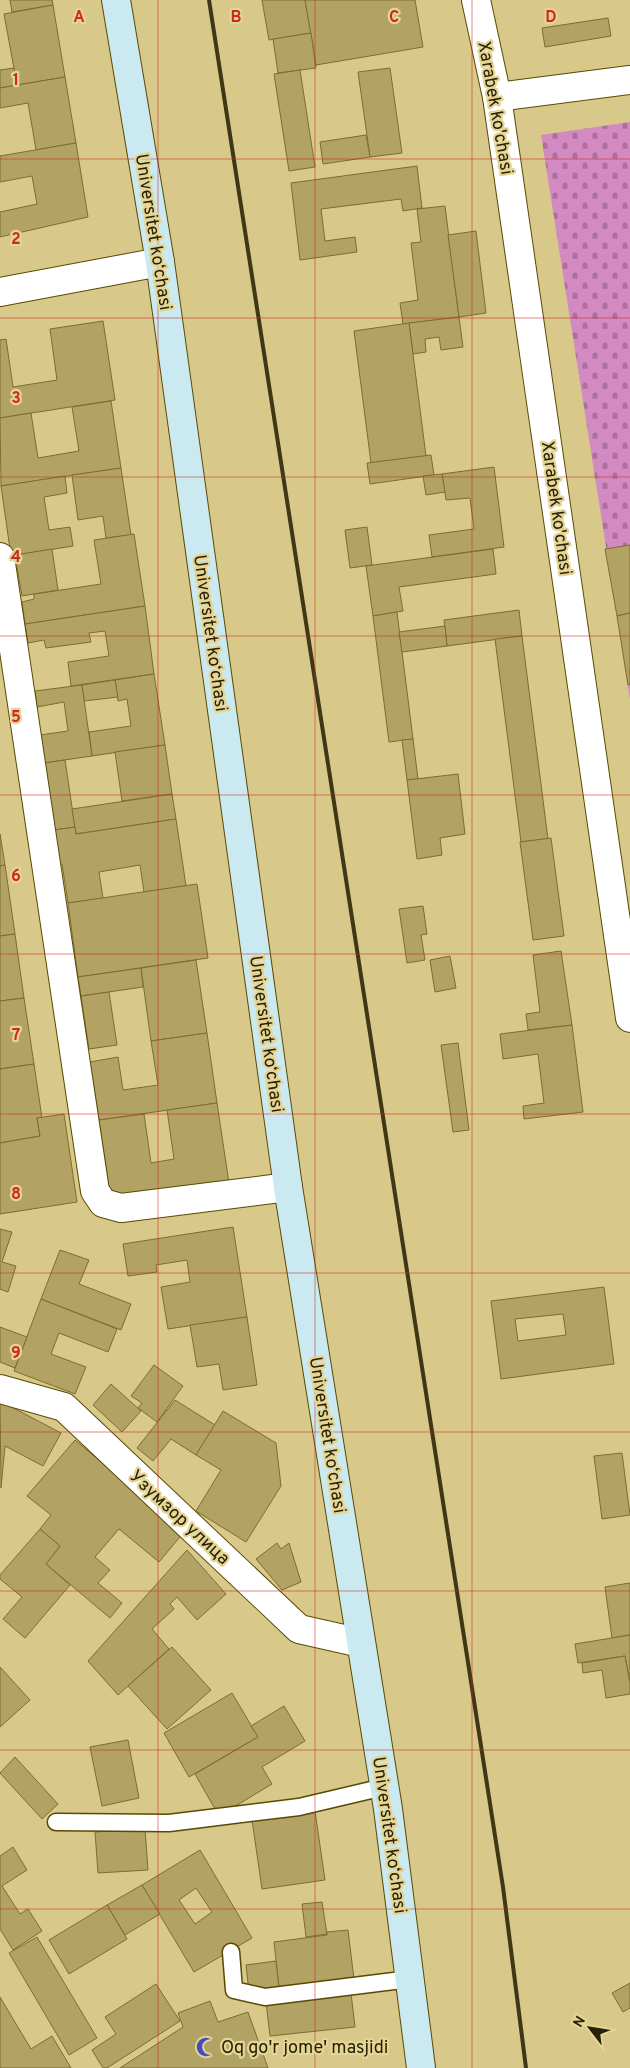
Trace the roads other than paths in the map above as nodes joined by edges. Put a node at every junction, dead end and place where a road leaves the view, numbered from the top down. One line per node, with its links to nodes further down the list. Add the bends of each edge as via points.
1 (116, 0): 5 (main road, Universitet kо‘chasi)
2 (476, 0): 4 (street, Xarabek ko'chasi)
3 (630, 80): 4 (street)
4 (497, 97): 8 (street, Xarabek ko'chasi)
5 (160, 262): 6 (street); 9 (main road, Universitet kо‘chasi)
6 (0, 292)
7 (0, 557): 9 (street, via 95,1190 103,1203 122,1208)
8 (630, 1018)
9 (288, 1187): 11 (main road, Universitet kо‘chasi)
10 (0, 1389): 11 (street, Узумзор улица, via 64,1407 299,1629)
11 (361, 1644): 12 (main road, Universitet kо‘chasi)
12 (384, 1787): 13 (lane, via 299,1808 169,1823); 15 (main road, Universitet kо‘chasi)
13 (56, 1822)
14 (231, 1952): 15 (lane, via 234,1990 265,1997)
15 (410, 1979): 16 (main road, Universitet kо‘chasi)
16 (421, 2068)

